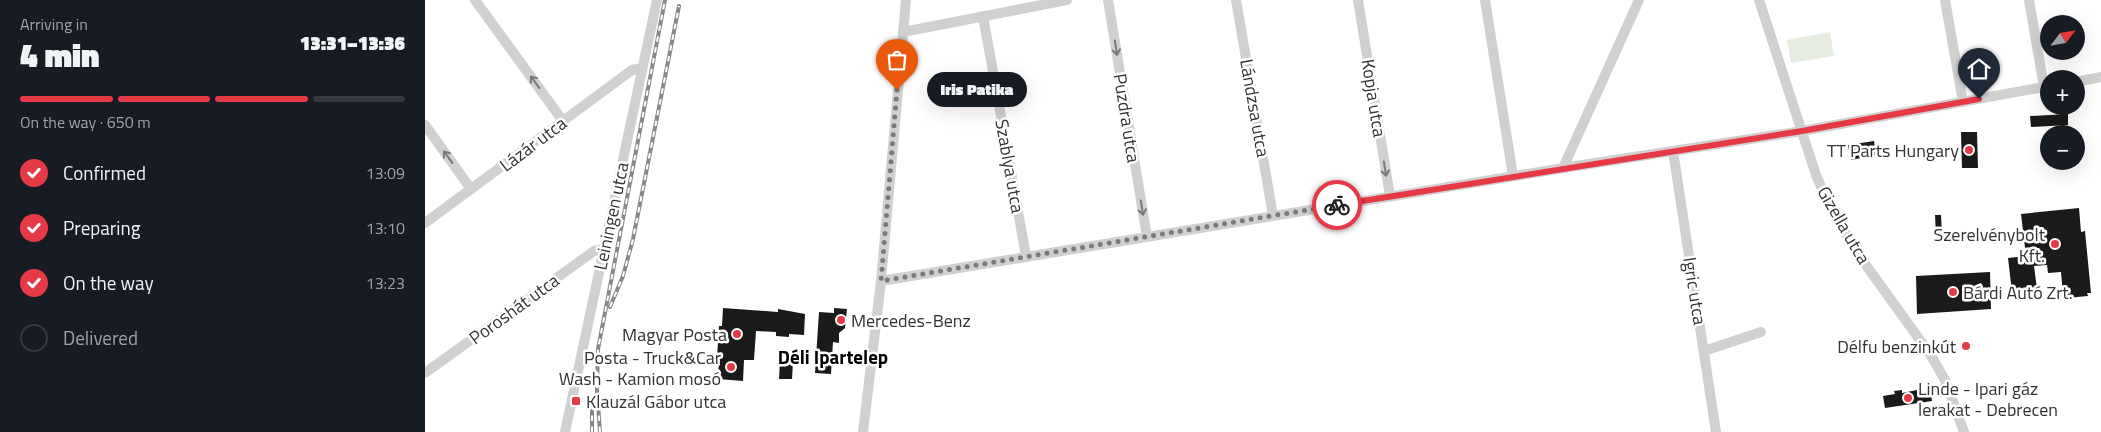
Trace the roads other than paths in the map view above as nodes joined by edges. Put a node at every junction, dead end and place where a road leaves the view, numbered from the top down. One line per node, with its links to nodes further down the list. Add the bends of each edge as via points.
1 (475, 0): 21 (street, one-way to 1)
2 (657, 0): 15 (street, Leiningen utca)
3 (906, 0): 14 (street)
4 (1067, 0): 13 (street)
5 (1108, 0): 31 (street, Puzdra utca, one-way to 31)
6 (1236, 0): 29 (street, Lándzsa utca)
7 (1358, 0): 28 (street, Kopja utca, one-way to 28)
8 (1485, 0): 26 (street)
9 (1639, 0): 25 (street)
10 (1759, 0): 23 (street, Gizella utca)
11 (1945, 0): 20 (street)
12 (2029, 0): 16 (street)
13 (983, 16): 14 (street); 33 (street, Szablya utca)
14 (903, 32): 34 (street)
15 (642, 68): 21 (street, Lázár utca, via 632,70); 32 (street, Leiningen utca)
16 (2043, 70)
17 (2101, 77): 18 (street)
18 (2085, 80)
19 (2040, 88): 20 (street)
20 (1963, 102): 23 (street)
21 (563, 121): 27 (street, Lázár utca)
22 (425, 125): 27 (street, one-way to 22)
23 (1802, 131): 24 (street); 41 (street, Gizella utca, via 1833,214 1935,362)
24 (1673, 151): 25 (street); 36 (street, Igric utca)
25 (1563, 168): 26 (street)
26 (1513, 176): 28 (street)
27 (471, 189): 30 (street, Lázár utca)
28 (1390, 196): 29 (street)
29 (1273, 216): 31 (street)
30 (425, 222)
31 (1147, 237): 33 (street)
32 (604, 249): 37 (street, Poroshát utca, via 594,251); 38 (street, Leiningen utca)
33 (1026, 256): 34 (street)
34 (881, 281): 39 (street)
35 (1761, 332): 36 (street)
36 (1704, 351): 40 (street, Igric utca)
37 (425, 373)
38 (565, 432)
39 (863, 432)
40 (1716, 432)
41 (1964, 432)

